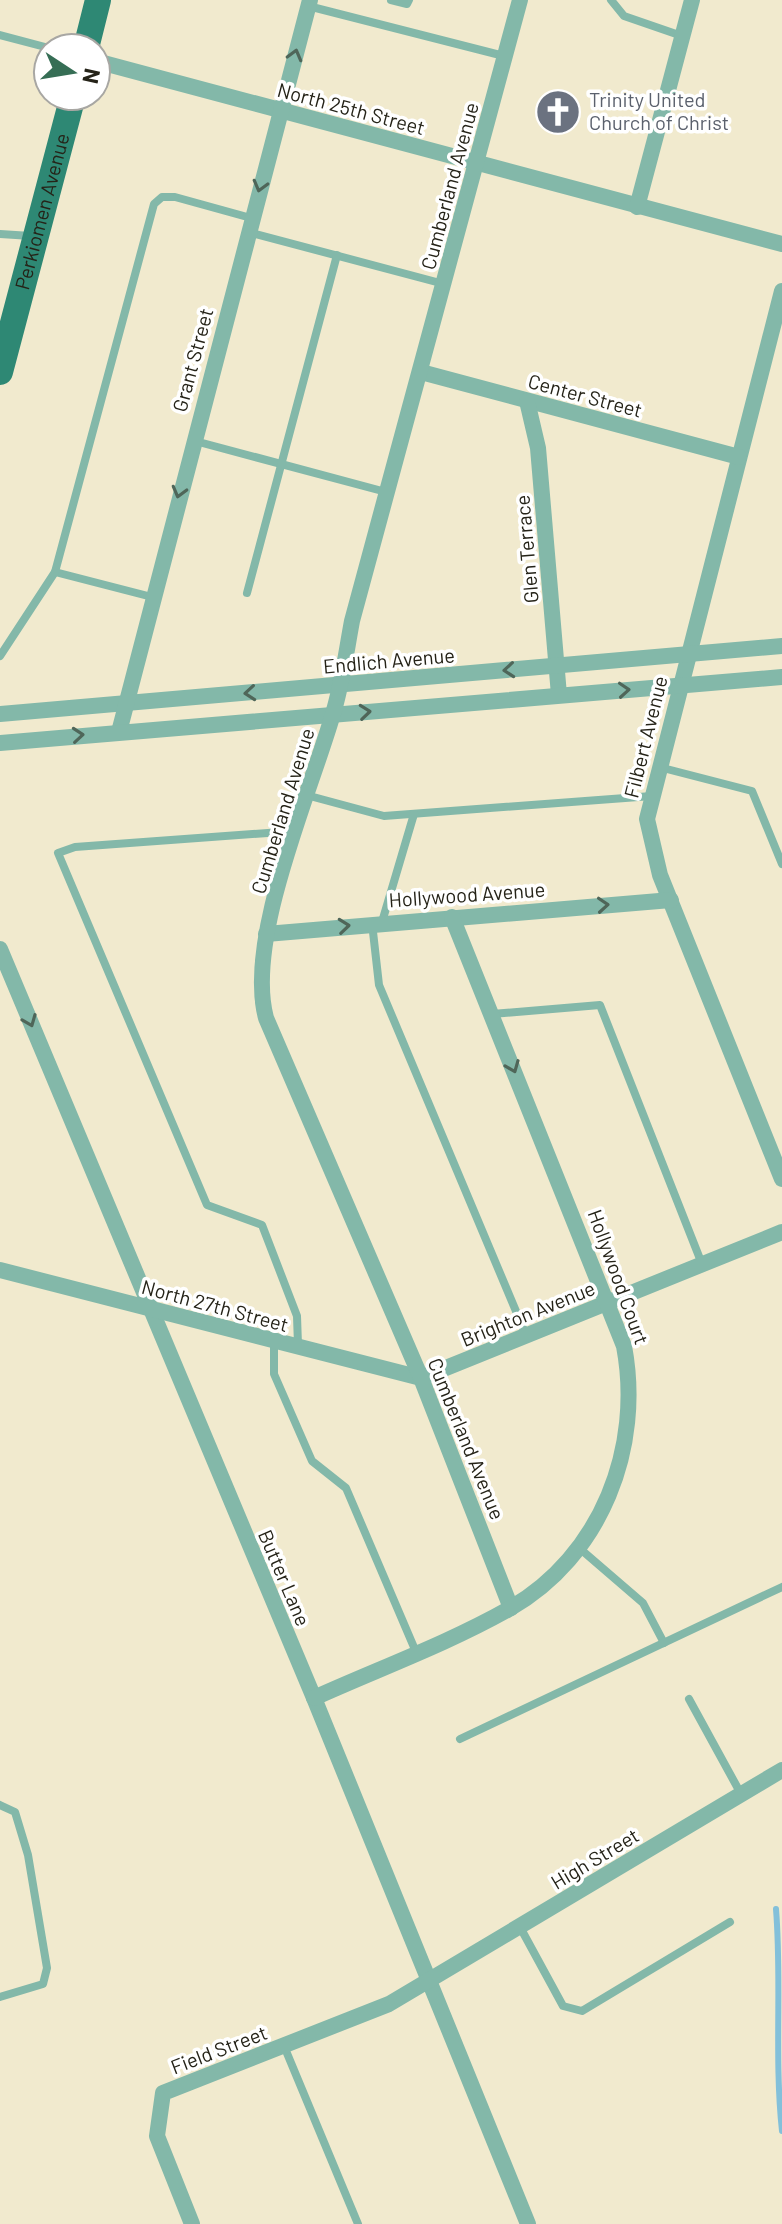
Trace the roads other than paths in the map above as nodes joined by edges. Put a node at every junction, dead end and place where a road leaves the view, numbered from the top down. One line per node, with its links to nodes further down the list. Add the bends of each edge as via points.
1 (98, 0): 8 (main road)
2 (391, 0): 3 (lane)
3 (409, 0)
4 (520, 0): 12 (street, Cumberland Avenue)
5 (611, 0): 10 (lane, via 624,16)
6 (692, 0): 10 (street)
7 (309, 3): 12 (lane); 14 (street, Grant Street, one-way to 7)
8 (90, 32)
9 (0, 35): 11 (lane)
10 (682, 36): 17 (street)
11 (32, 43)
12 (505, 56): 16 (street, Cumberland Avenue)
13 (112, 65): 14 (street, North 25th Street)
14 (280, 111): 16 (street, North 25th Street); 18 (street, Grant Street, one-way to 18)
15 (69, 112): 20 (main road, Perkiomen Avenue)
16 (477, 164): 17 (street, North 25th Street); 23 (street, Cumberland Avenue)
17 (637, 207): 21 (street, North 25th Street)
18 (250, 225): 22 (lane); 28 (street, Grant Street); 32 (lane, via 175,197 162,197 154,204)
19 (0, 234): 20 (lane)
20 (35, 236): 25 (main road, Perkiomen Avenue)
21 (782, 244)
22 (337, 255): 23 (lane); 30 (lane)
23 (445, 284): 26 (street, Cumberland Avenue)
24 (782, 291): 29 (street, Filbert Avenue)
25 (0, 372)
26 (421, 372): 27 (street, Center Street); 31 (street, Cumberland Avenue)
27 (527, 401): 29 (street, Center Street); 38 (street, Glen Terrace, via 538,448)
28 (193, 440): 30 (lane); 34 (street, Grant Street, one-way to 34)
29 (739, 457): 36 (street, Filbert Avenue)
30 (281, 465): 31 (lane); 33 (lane)
31 (387, 492): 40 (street, Cumberland Avenue)
32 (55, 572): 34 (lane); 37 (lane)
33 (247, 593)
34 (152, 597): 43 (street, Grant Street)
35 (782, 646): 36 (street, Endlich Avenue)
36 (687, 654): 38 (street, Endlich Avenue); 41 (street, Filbert Avenue)
37 (0, 656)
38 (556, 666): 40 (street, Endlich Avenue, one-way to 40); 42 (street, Glen Terrace)
39 (782, 677): 41 (street)
40 (339, 685): 43 (street, Endlich Avenue, one-way to 43); 45 (street, Cumberland Avenue)
41 (679, 686): 42 (street, one-way to 41); 48 (street, Filbert Avenue)
42 (559, 695): 45 (street, one-way to 42)
43 (126, 705): 44 (street, Endlich Avenue); 46 (street, Grant Street)
44 (0, 714)
45 (333, 715): 46 (street); 49 (street, Cumberland Avenue)
46 (119, 732): 47 (street, one-way to 46)
47 (0, 743)
48 (659, 767): 50 (street, Filbert Avenue); 53 (lane, via 752,791)
49 (306, 795): 51 (lane, via 384,816); 52 (street, Cumberland Avenue)
50 (652, 796): 51 (lane); 54 (street, Filbert Avenue, via 647,833)
51 (414, 814): 56 (lane)
52 (296, 831): 57 (street, Cumberland Avenue); 68 (lane, via 75,847 58,853 207,1205 262,1225 297,1316)
53 (782, 864)
54 (671, 900): 55 (street, Hollywood Avenue, one-way to 54); 60 (street, Filbert Avenue)
55 (452, 917): 56 (street, Hollywood Avenue); 59 (street, Hollywood Court)
56 (377, 922): 57 (street, Hollywood Avenue, one-way to 56); 66 (lane, via 379,985)
57 (266, 934): 69 (street, Cumberland Avenue, via 260,983 266,1018)
58 (0, 949): 65 (street, Butter Lane, one-way to 65)
59 (492, 1014): 62 (lane, via 600,1005); 64 (street, Hollywood Court, one-way to 64)
60 (782, 1179)
61 (782, 1232): 62 (street, Brighton Avenue)
62 (702, 1265): 64 (street, Brighton Avenue)
63 (0, 1270): 65 (street, North 27th Street)
64 (608, 1303): 66 (street, Brighton Avenue); 70 (street, Hollywood Court, via 624,1346 630,1418 615,1484)
65 (148, 1310): 67 (street, North 27th Street); 75 (street, Butter Lane)
66 (526, 1336): 69 (street, Brighton Avenue)
67 (274, 1342): 68 (street, North 27th Street); 74 (lane, via 274,1374 312,1461 346,1488)
68 (299, 1349): 69 (street, North 27th Street)
69 (421, 1378): 72 (street, Cumberland Avenue)
70 (578, 1547): 72 (street, Hollywood Court); 73 (lane, via 643,1603)
71 (782, 1587): 73 (lane)
72 (511, 1608): 74 (street, Hollywood Court)
73 (664, 1643): 77 (lane)
74 (416, 1652): 75 (street, Hollywood Court)
75 (314, 1698): 83 (street, Butter Lane)
76 (689, 1699): 79 (lane)
77 (460, 1739)
78 (782, 1770): 79 (street, High Street)
79 (741, 1794): 82 (street, High Street)
80 (0, 1805): 84 (lane, via 15,1812 28,1855 47,1968 43,1984)
81 (730, 1922): 82 (lane, via 582,2011 563,2006)
82 (520, 1927): 83 (street, High Street)
83 (429, 1982): 85 (street, High Street); 88 (street, Butter Lane)
84 (0, 1997)
85 (284, 2046): 86 (street, Field Street, via 163,2093 157,2136); 87 (lane)
86 (192, 2224)
87 (358, 2224)
88 (528, 2224)

